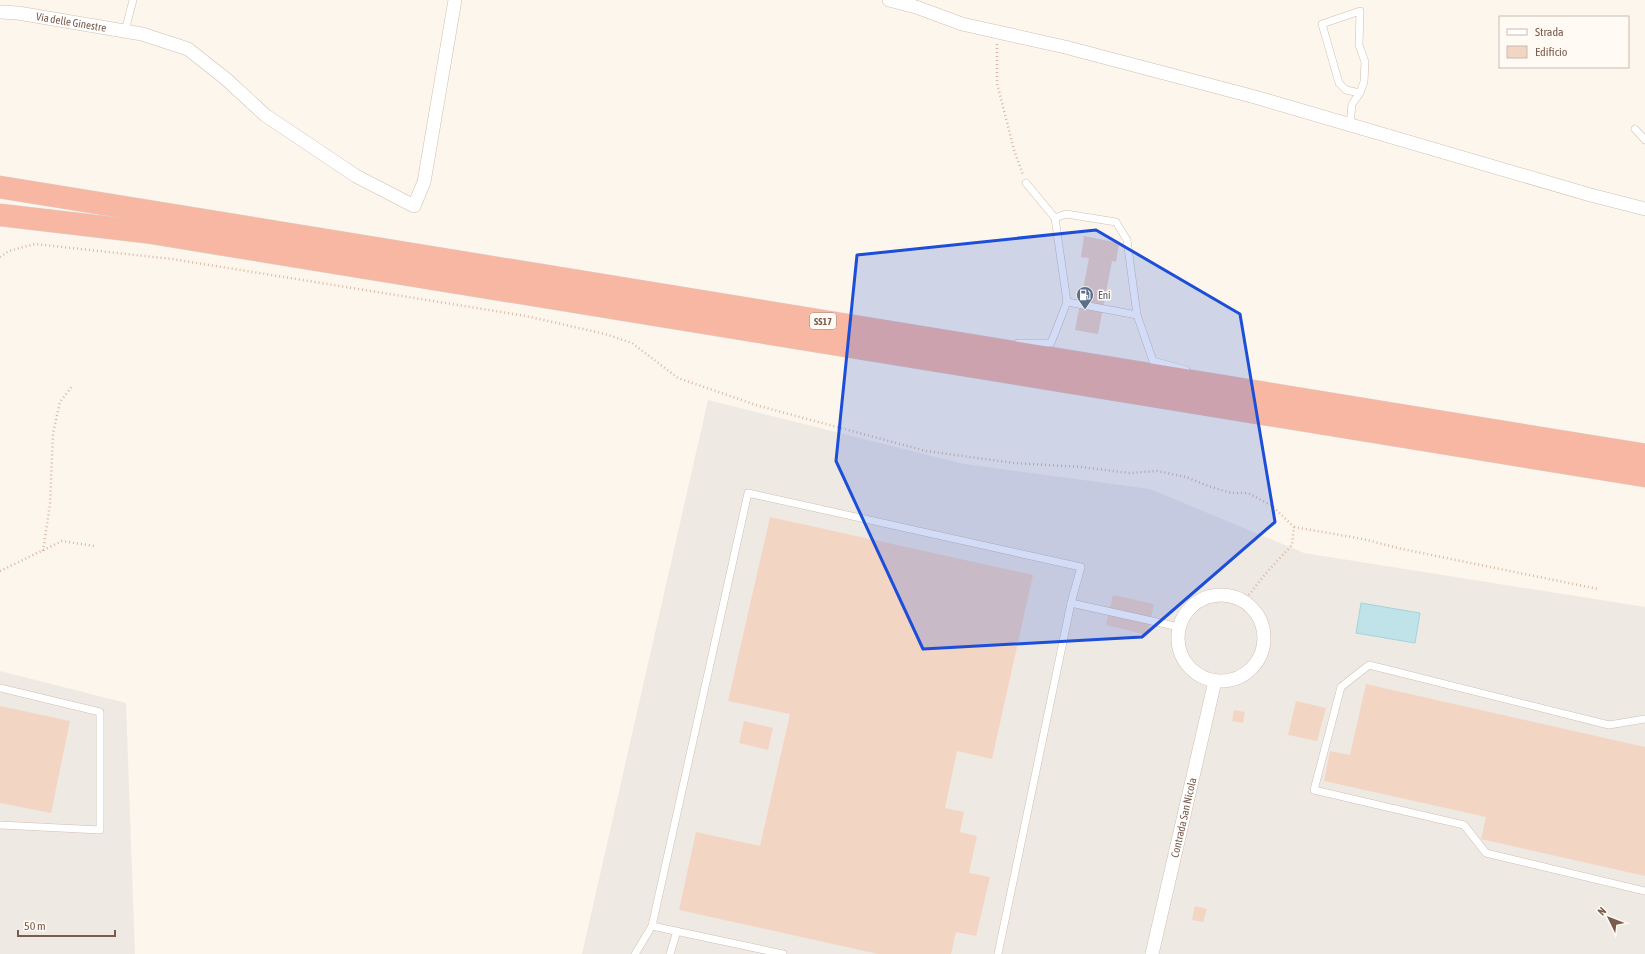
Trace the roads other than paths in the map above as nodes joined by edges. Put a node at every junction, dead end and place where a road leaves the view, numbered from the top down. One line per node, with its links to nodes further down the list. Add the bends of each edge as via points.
1 (133, 0): 5 (lane)
2 (455, 0): 5 (street, Via delle Ginestre, via 424,182 414,206 356,176 265,115 188,49 142,34)
3 (889, 0): 7 (street, via 962,24 1065,47)
4 (0, 12): 5 (street, Via delle Ginestre)
5 (125, 32)
6 (1360, 93): 6 (lane, via 1364,82 1365,62 1359,46 1360,11 1322,24 1339,83 1346,90); 7 (lane, via 1352,104)
7 (1350, 125): 13 (street)
8 (1635, 129): 9 (lane)
9 (1645, 140)
10 (1026, 183): 16 (lane)
11 (0, 187): 19 (highway, SS17)
12 (1645, 201): 13 (lane)
13 (1630, 205): 14 (street)
14 (1645, 209)
15 (1, 216): 24 (highway, SS17, via 146,232)
16 (1055, 218): 17 (lane); 18 (lane, via 1066,214 1116,222 1127,240)
17 (1067, 302): 18 (lane); 19 (lane, via 1051,343)
18 (1137, 315): 20 (lane, via 1153,361)
19 (963, 344): 22 (highway, SS17)
20 (1191, 372)
21 (1206, 376): 22 (lane)
22 (1267, 393): 23 (highway, SS17)
23 (1645, 455)
24 (1645, 476)
25 (1072, 604): 26 (lane); 32 (lane, via 1081,567 748,493); 37 (lane)
26 (1179, 627): 27 (street, via 1178,638 1182,658 1196,673); 27 (street, via 1189,609 1205,598 1215,595 1225,595 1244,601 1254,610 1261,621 1264,634 1264,647 1259,659 1240,677 1228,681)
27 (1215, 681): 38 (street, Contrada San Nicola)
28 (0, 688): 30 (lane, via 100,712 100,830)
29 (1645, 719): 31 (lane, via 1609,725 1369,665 1341,687 1314,790 1464,825 1486,853)
30 (0, 825)
31 (1645, 891)
32 (652, 926): 33 (lane); 34 (lane)
33 (677, 932): 35 (lane); 36 (lane)
34 (634, 954)
35 (670, 954)
36 (783, 954)
37 (998, 954)
38 (1152, 954)

